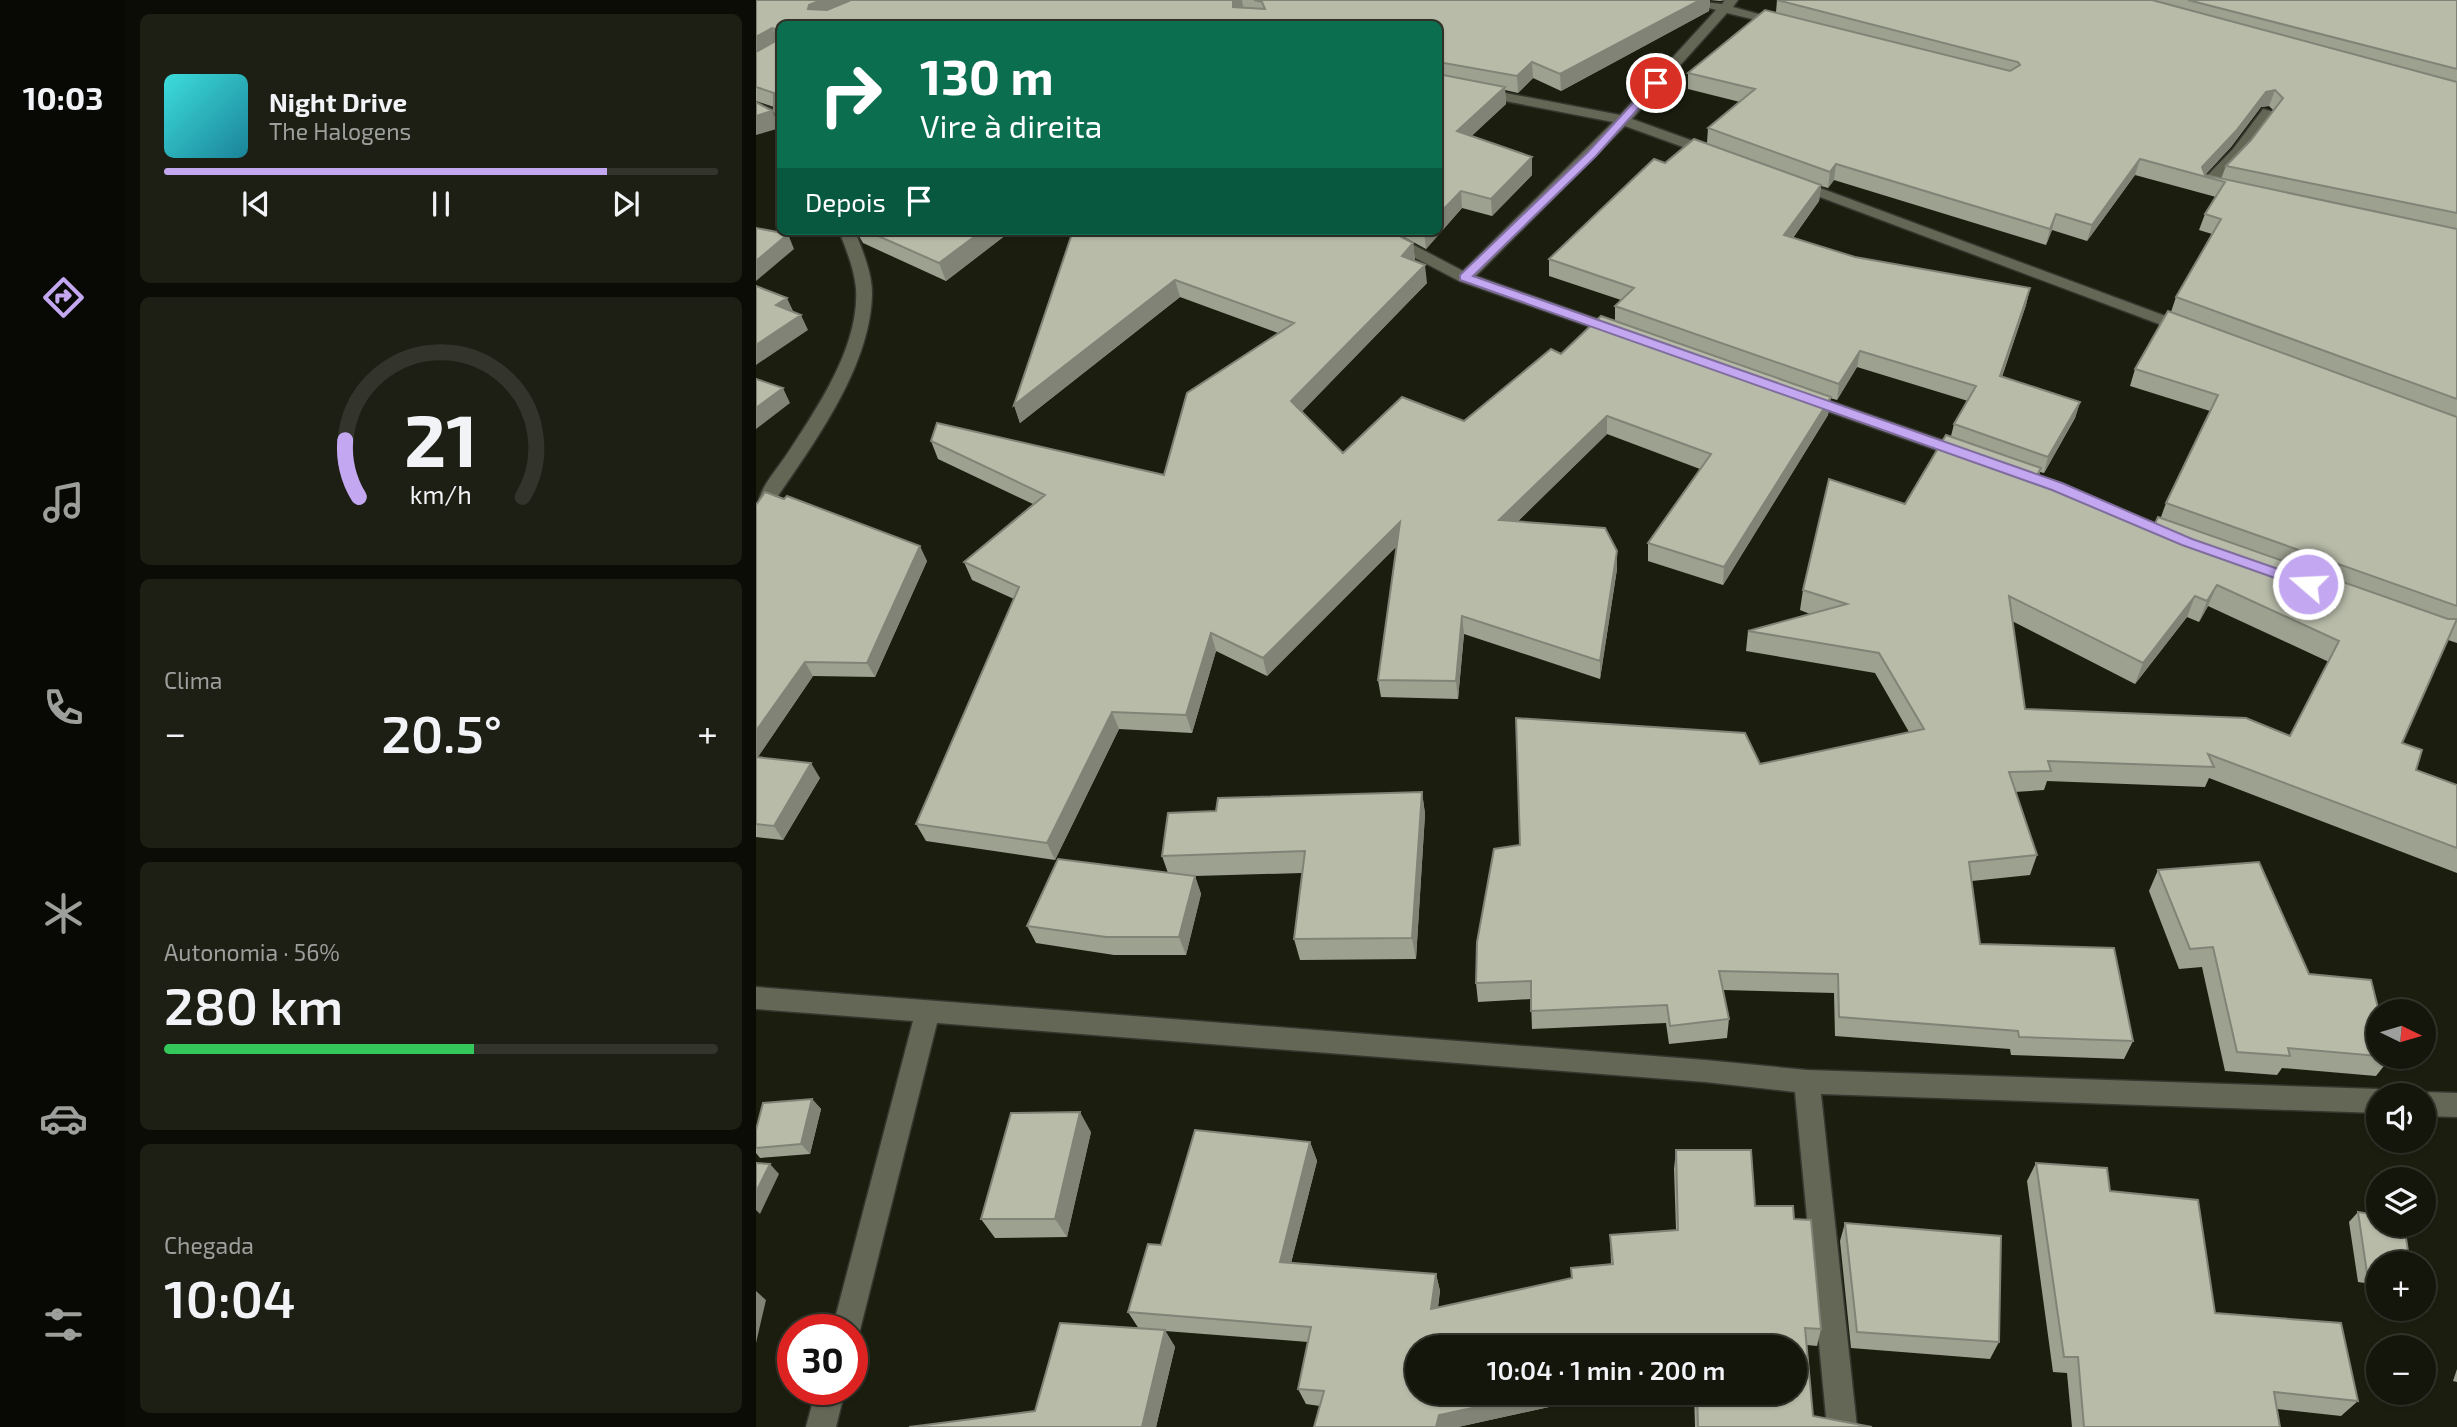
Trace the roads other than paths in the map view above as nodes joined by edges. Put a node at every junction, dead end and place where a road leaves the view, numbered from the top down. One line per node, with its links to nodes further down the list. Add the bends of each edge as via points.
1 (1690, 0): 2 (street)
2 (1728, 4): 3 (street); 8 (street)
3 (1805, 29)
4 (1442, 85): 8 (street)
5 (756, 107): 7 (street)
6 (2268, 112): 11 (street, via 2205,186)
7 (777, 118)
8 (1622, 120): 9 (street); 14 (street)
9 (1726, 158)
10 (1777, 176): 15 (street)
11 (2232, 191)
12 (848, 235): 19 (street, via 865,290 863,318 845,367 802,445)
13 (1383, 235): 14 (street)
14 (1465, 278): 16 (street)
15 (2211, 338)
16 (1646, 341)
17 (1788, 392): 18 (street)
18 (1982, 460)
19 (756, 514)
20 (756, 998): 21 (street)
21 (928, 1011): 22 (street); 26 (street)
22 (1807, 1082): 23 (street); 29 (street)
23 (2366, 1101)
24 (2436, 1104): 25 (street)
25 (2457, 1105)
26 (850, 1314)
27 (827, 1405): 28 (street)
28 (821, 1427)
29 (1842, 1427)

